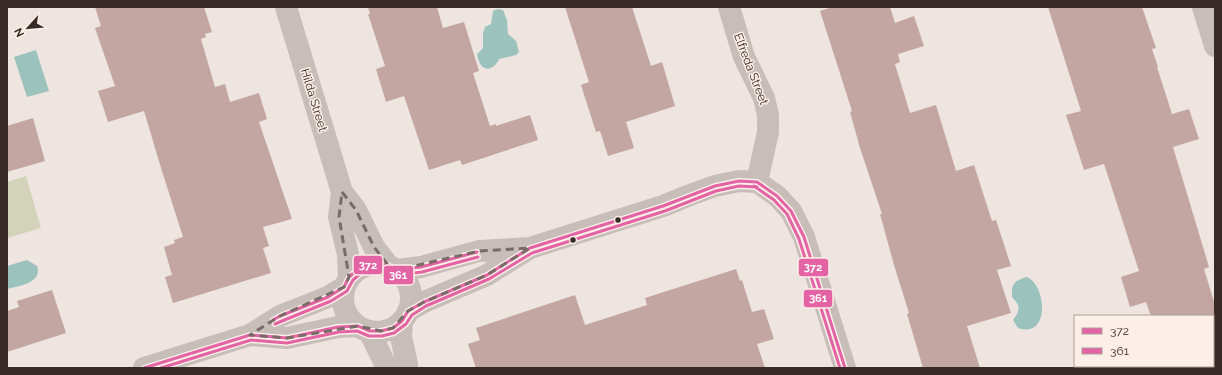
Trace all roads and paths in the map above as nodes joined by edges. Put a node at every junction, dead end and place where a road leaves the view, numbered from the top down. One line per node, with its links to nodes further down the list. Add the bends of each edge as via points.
1 (286, 7): 6 (street, Hilda Street)
2 (729, 7): 5 (street, Elfreda Street, via 744,57 764,98 768,115 768,132)
3 (1203, 7): 4 (street)
4 (1215, 46)
5 (756, 182): 7 (street, via 739,181 715,186 663,206); 16 (street, via 777,196 791,211 804,237)
6 (342, 192): 8 (street, Hilda Street, via 356,210 374,246); 9 (street, Hilda Street, via 339,217 348,254)
7 (530, 248): 8 (street, via 479,252 421,267); 10 (street, via 487,275 424,302)
8 (392, 268): 9 (street, via 377,264 367,265 357,270); 10 (street, via 404,278 409,287 411,299)
9 (347, 282): 11 (street, via 343,297 344,308 350,318); 12 (street, via 328,297 280,316)
10 (405, 316): 11 (street, via 393,328 381,331); 15 (street, via 401,337)
11 (364, 328): 12 (street, via 338,327 287,338); 14 (street)
12 (250, 335): 13 (street)
13 (144, 368)
14 (387, 368)
15 (406, 368)
16 (845, 368)

